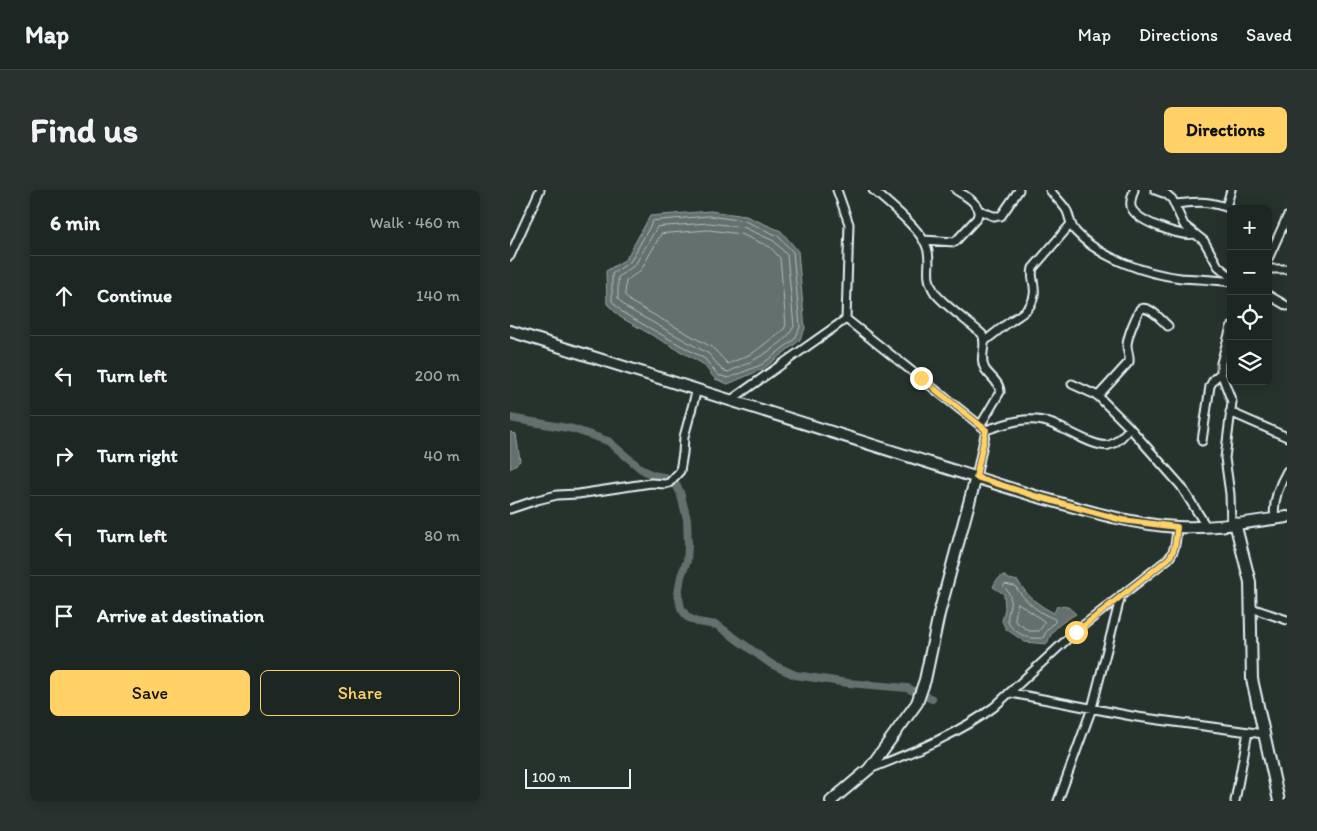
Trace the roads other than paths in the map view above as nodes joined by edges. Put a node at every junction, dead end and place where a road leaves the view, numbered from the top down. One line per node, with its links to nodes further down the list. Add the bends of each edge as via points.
1 (540, 190): 19 (street)
2 (837, 190): 26 (street, via 849,224)
3 (873, 190): 17 (street)
4 (956, 190): 13 (street, via 973,201)
5 (1019, 190): 13 (street, via 1001,216)
6 (1050, 190): 15 (street, via 1066,211)
7 (1134, 190): 16 (street, via 1133,211 1173,232)
8 (1155, 190): 10 (street, via 1166,194)
9 (1231, 190): 11 (street)
10 (1175, 204): 12 (street, via 1202,201); 16 (street, via 1184,225)
11 (1229, 205)
12 (1227, 207)
13 (979, 210): 17 (street, via 977,218 955,242)
14 (1286, 220): 18 (street)
15 (1070, 225): 23 (street, via 1085,241 1133,267 1178,277); 30 (street, via 1033,268 1035,293 1030,307)
16 (1194, 234): 22 (street, via 1204,241 1218,266)
17 (923, 240): 30 (street, via 929,256 928,281 936,295 977,328)
18 (1272, 250)
19 (510, 256)
20 (1272, 269): 21 (street)
21 (1287, 269)
22 (1227, 274)
23 (1227, 282)
24 (1272, 297): 25 (street)
25 (1287, 306)
26 (846, 318): 35 (street); 37 (street)
27 (1168, 326): 34 (street, via 1148,309 1140,309 1127,344 1129,362)
28 (510, 331): 33 (main road)
29 (1227, 340): 31 (street)
30 (985, 341): 37 (street, via 982,359 1000,386 1000,392)
31 (1221, 373): 36 (street, via 1232,402); 40 (street, via 1210,386)
32 (1072, 384): 34 (street)
33 (697, 389): 35 (main road); 43 (street, via 684,437 680,471 672,481 557,495)
34 (1098, 396): 38 (street)
35 (731, 400): 42 (main road)
36 (1230, 412): 39 (street); 46 (street, via 1225,458)
37 (983, 428): 38 (street, via 1033,420 1097,444 1108,445 1116,442); 42 (street)
38 (1130, 428): 47 (street, via 1181,486)
39 (1287, 437)
40 (1202, 441)
41 (1287, 471): 45 (street, via 1279,485)
42 (976, 477): 48 (main road, via 1122,520); 56 (main road, via 939,614 926,680 917,703)
43 (510, 509)
44 (1287, 517): 45 (main road)
45 (1272, 519): 46 (main road)
46 (1237, 523): 47 (main road); 50 (main road, via 1250,582)
47 (1206, 526): 48 (main road)
48 (1177, 527): 49 (street, via 1172,555)
49 (1122, 595): 52 (street, via 1051,653); 53 (street)
50 (1250, 608): 51 (street); 55 (main road, via 1252,679)
51 (1287, 620)
52 (1011, 693): 53 (street); 56 (street, via 983,716 921,748)
53 (1092, 708): 54 (street); 58 (street)
54 (1248, 732): 55 (street); 59 (street)
55 (1264, 734): 60 (main road)
56 (869, 769): 57 (main road)
57 (831, 801)
58 (1058, 801)
59 (1235, 801)
60 (1279, 801)

